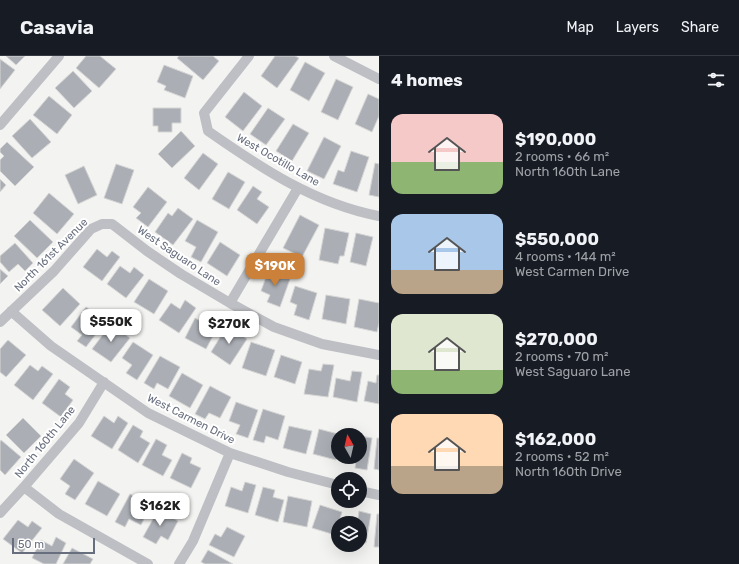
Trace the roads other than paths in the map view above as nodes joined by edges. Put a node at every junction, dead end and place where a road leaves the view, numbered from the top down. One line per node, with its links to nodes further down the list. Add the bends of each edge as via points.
1 (59, 56): 5 (street)
2 (249, 56): 6 (street, West Ocotillo Lane, via 204,113 208,131)
3 (334, 56): 4 (street)
4 (379, 79)
5 (0, 124)
6 (298, 188): 7 (street, West Ocotillo Lane, via 327,202); 9 (street)
7 (379, 216)
8 (102, 224): 9 (street, West Saguaro Lane, via 112,224 158,259); 10 (street, North 161st Avenue, via 91,229 54,272)
9 (230, 303): 12 (street, West Saguaro Lane, via 274,327 322,344)
10 (11, 311): 11 (street, North 161st Avenue); 13 (street, West Carmen Drive, via 51,346)
11 (0, 322)
12 (379, 355)
13 (104, 382): 14 (street, West Carmen Drive, via 148,413); 16 (street, North 160th Lane, via 79,423)
14 (230, 453): 15 (street, West Carmen Drive); 21 (street, via 193,541)
15 (331, 483)
16 (24, 487): 19 (street, North 160th Lane); 20 (street, via 59,514)
17 (367, 492): 18 (street)
18 (379, 495)
19 (0, 513)
20 (148, 564)
21 (179, 564)

